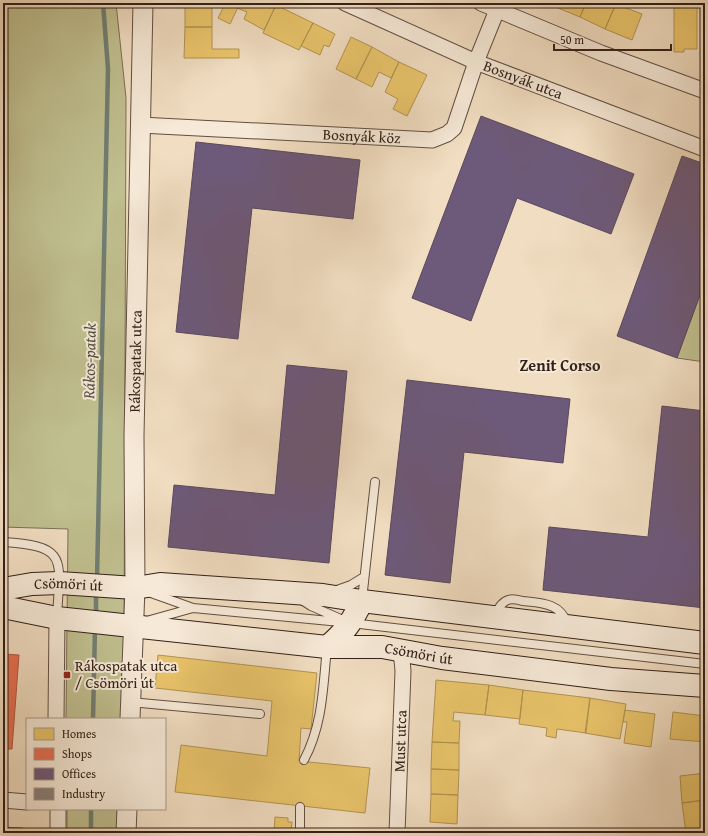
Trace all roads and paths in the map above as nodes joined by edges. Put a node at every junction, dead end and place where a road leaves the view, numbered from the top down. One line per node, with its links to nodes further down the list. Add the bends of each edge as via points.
1 (144, 3): 7 (street, Rákospatak utca)
2 (345, 3): 5 (street, Bosnyák utca)
3 (481, 3): 4 (street)
4 (497, 10): 5 (street, Bosnyák köz); 6 (street, via 601,53)
5 (476, 62): 7 (street, Bosnyák köz, via 454,128 432,140); 8 (street, Bosnyák utca)
6 (705, 91)
7 (140, 125): 13 (street, Rákospatak utca, via 134,436)
8 (705, 149)
9 (375, 482): 11 (lane)
10 (3, 542): 12 (lane, via 42,547 50,552 56,557)
11 (364, 577): 16 (lane, via 351,585); 17 (lane)
12 (58, 583): 13 (main road, Csömöri út); 14 (main road, Csömöri út); 20 (lane)
13 (135, 588): 15 (main road, Csömöri út, via 160,584); 19 (lane, Csömöri út); 21 (street, Rákospatak utca)
14 (3, 589)
15 (289, 592): 16 (main road, Csömöri út); 22 (lane, Csömöri út, via 311,606)
16 (323, 595): 17 (main road, Csömöri út)
17 (362, 601): 22 (main road); 23 (main road, Csömöri út)
18 (3, 607): 20 (main road, Csömöri út)
19 (193, 608): 21 (lane, Csömöri út); 22 (lane, Csömöri út)
20 (65, 619): 21 (main road, Csömöri út); 31 (street)
21 (126, 624): 25 (main road, Csömöri út); 29 (street, Rákospatak utca)
22 (356, 624): 24 (main road); 25 (main road); 27 (lane, Csömöri út)
23 (705, 643)
24 (369, 646): 25 (main road, Csömöri út); 26 (main road, Csömöri út)
25 (327, 647): 32 (lane, via 320,719 314,742)
26 (398, 649): 28 (main road, Csömöri út, via 442,658 611,679); 41 (street, Must utca, via 403,671)
27 (705, 664)
28 (705, 686)
29 (130, 711): 30 (lane)
30 (260, 714)
31 (56, 718)
32 (304, 760)
33 (3, 800): 34 (street)
34 (26, 802)
35 (300, 807): 40 (lane)
36 (58, 810): 38 (street)
37 (127, 810): 39 (street)
38 (58, 833)
39 (126, 833)
40 (300, 833)
41 (397, 833)

